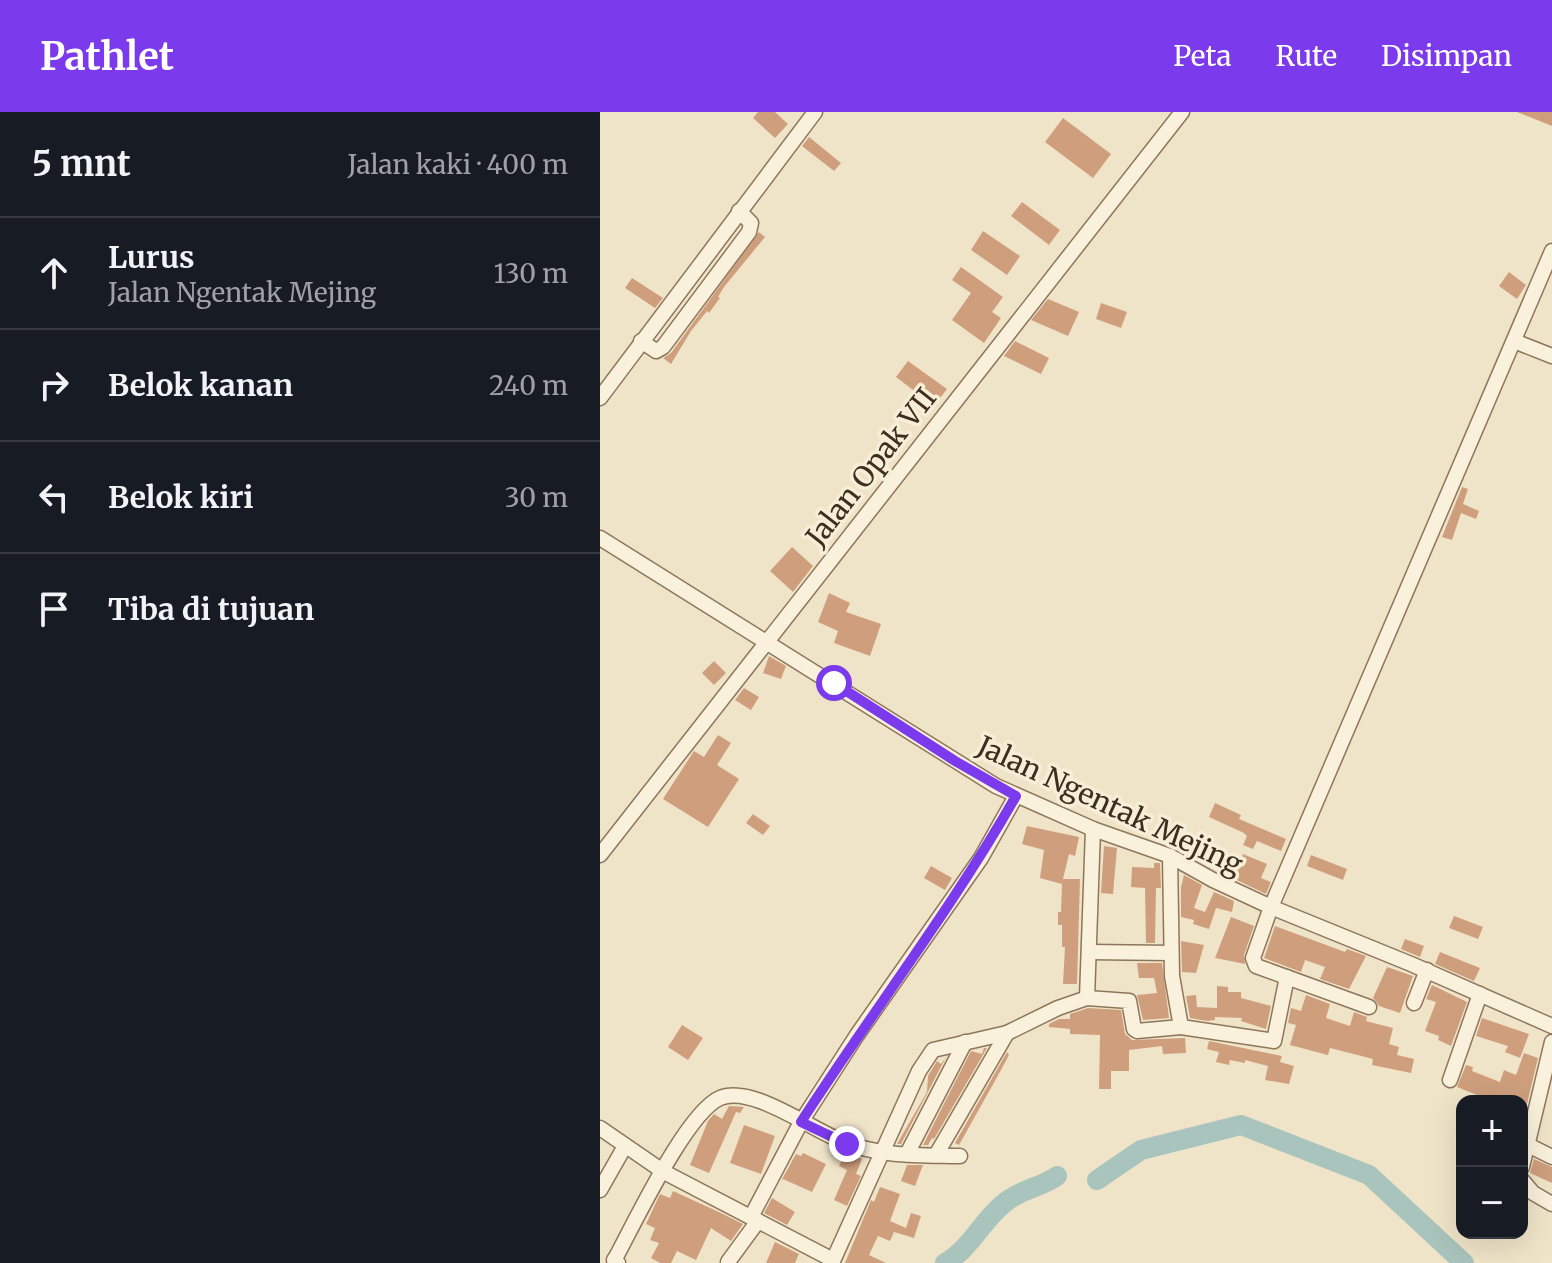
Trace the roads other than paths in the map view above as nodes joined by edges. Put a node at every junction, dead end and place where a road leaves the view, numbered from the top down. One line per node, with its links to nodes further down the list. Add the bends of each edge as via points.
1 (815, 112): 3 (street)
2 (1182, 112): 10 (street, Jalan Opak VII)
3 (739, 211): 5 (street); 5 (street, via 751,229 663,347 656,351)
4 (1552, 251): 6 (street)
5 (641, 341): 8 (street)
6 (1514, 341): 7 (street); 15 (street)
7 (1552, 356)
8 (600, 398)
9 (600, 538): 10 (street, Jalan Ngentak Mejing)
10 (768, 641): 11 (street, Jalan Ngentak Mejing); 13 (street, Jalan Opak VII)
11 (1016, 796): 12 (street, Jalan Ngentak Mejing); 30 (street, via 981,858)
12 (1093, 829): 14 (street, Jalan Ngentak Mejing); 16 (street)
13 (600, 855)
14 (1170, 856): 15 (street, Jalan Ngentak Mejing); 17 (street)
15 (1271, 907): 18 (street, Jalan Ngentak Mejing); 19 (street, via 1252,961)
16 (1089, 952): 17 (street); 21 (street)
17 (1171, 953): 25 (street)
18 (1427, 970): 20 (street, Jalan Ngentak Mejing); 22 (street)
19 (1287, 977): 23 (street); 25 (street, via 1274,1041)
20 (1480, 994): 24 (street, Jalan Ngentak Mejing); 29 (street)
21 (1087, 998): 25 (street, via 1129,1001 1137,1031); 26 (street)
22 (1414, 1003)
23 (1369, 1007)
24 (1552, 1026)
25 (1181, 1027)
26 (1007, 1033): 27 (street); 36 (street)
27 (965, 1042): 34 (street, via 933,1050 925,1060); 35 (street)
28 (1552, 1042): 32 (street)
29 (1450, 1080)
30 (801, 1122): 34 (street); 39 (street, via 748,1096 718,1098 701,1113); 43 (street)
31 (600, 1128): 33 (street)
32 (1528, 1145): 38 (street)
33 (625, 1146): 39 (street); 41 (street)
34 (881, 1153): 35 (street); 44 (street)
35 (907, 1154): 36 (street)
36 (936, 1155): 37 (street)
37 (960, 1156)
38 (1552, 1157)
39 (664, 1172): 43 (street); 45 (street, via 614,1260)
40 (1528, 1187): 42 (street)
41 (600, 1190)
42 (1552, 1204)
43 (755, 1219): 44 (street); 46 (street)
44 (832, 1262)
45 (618, 1263)
46 (727, 1263)

